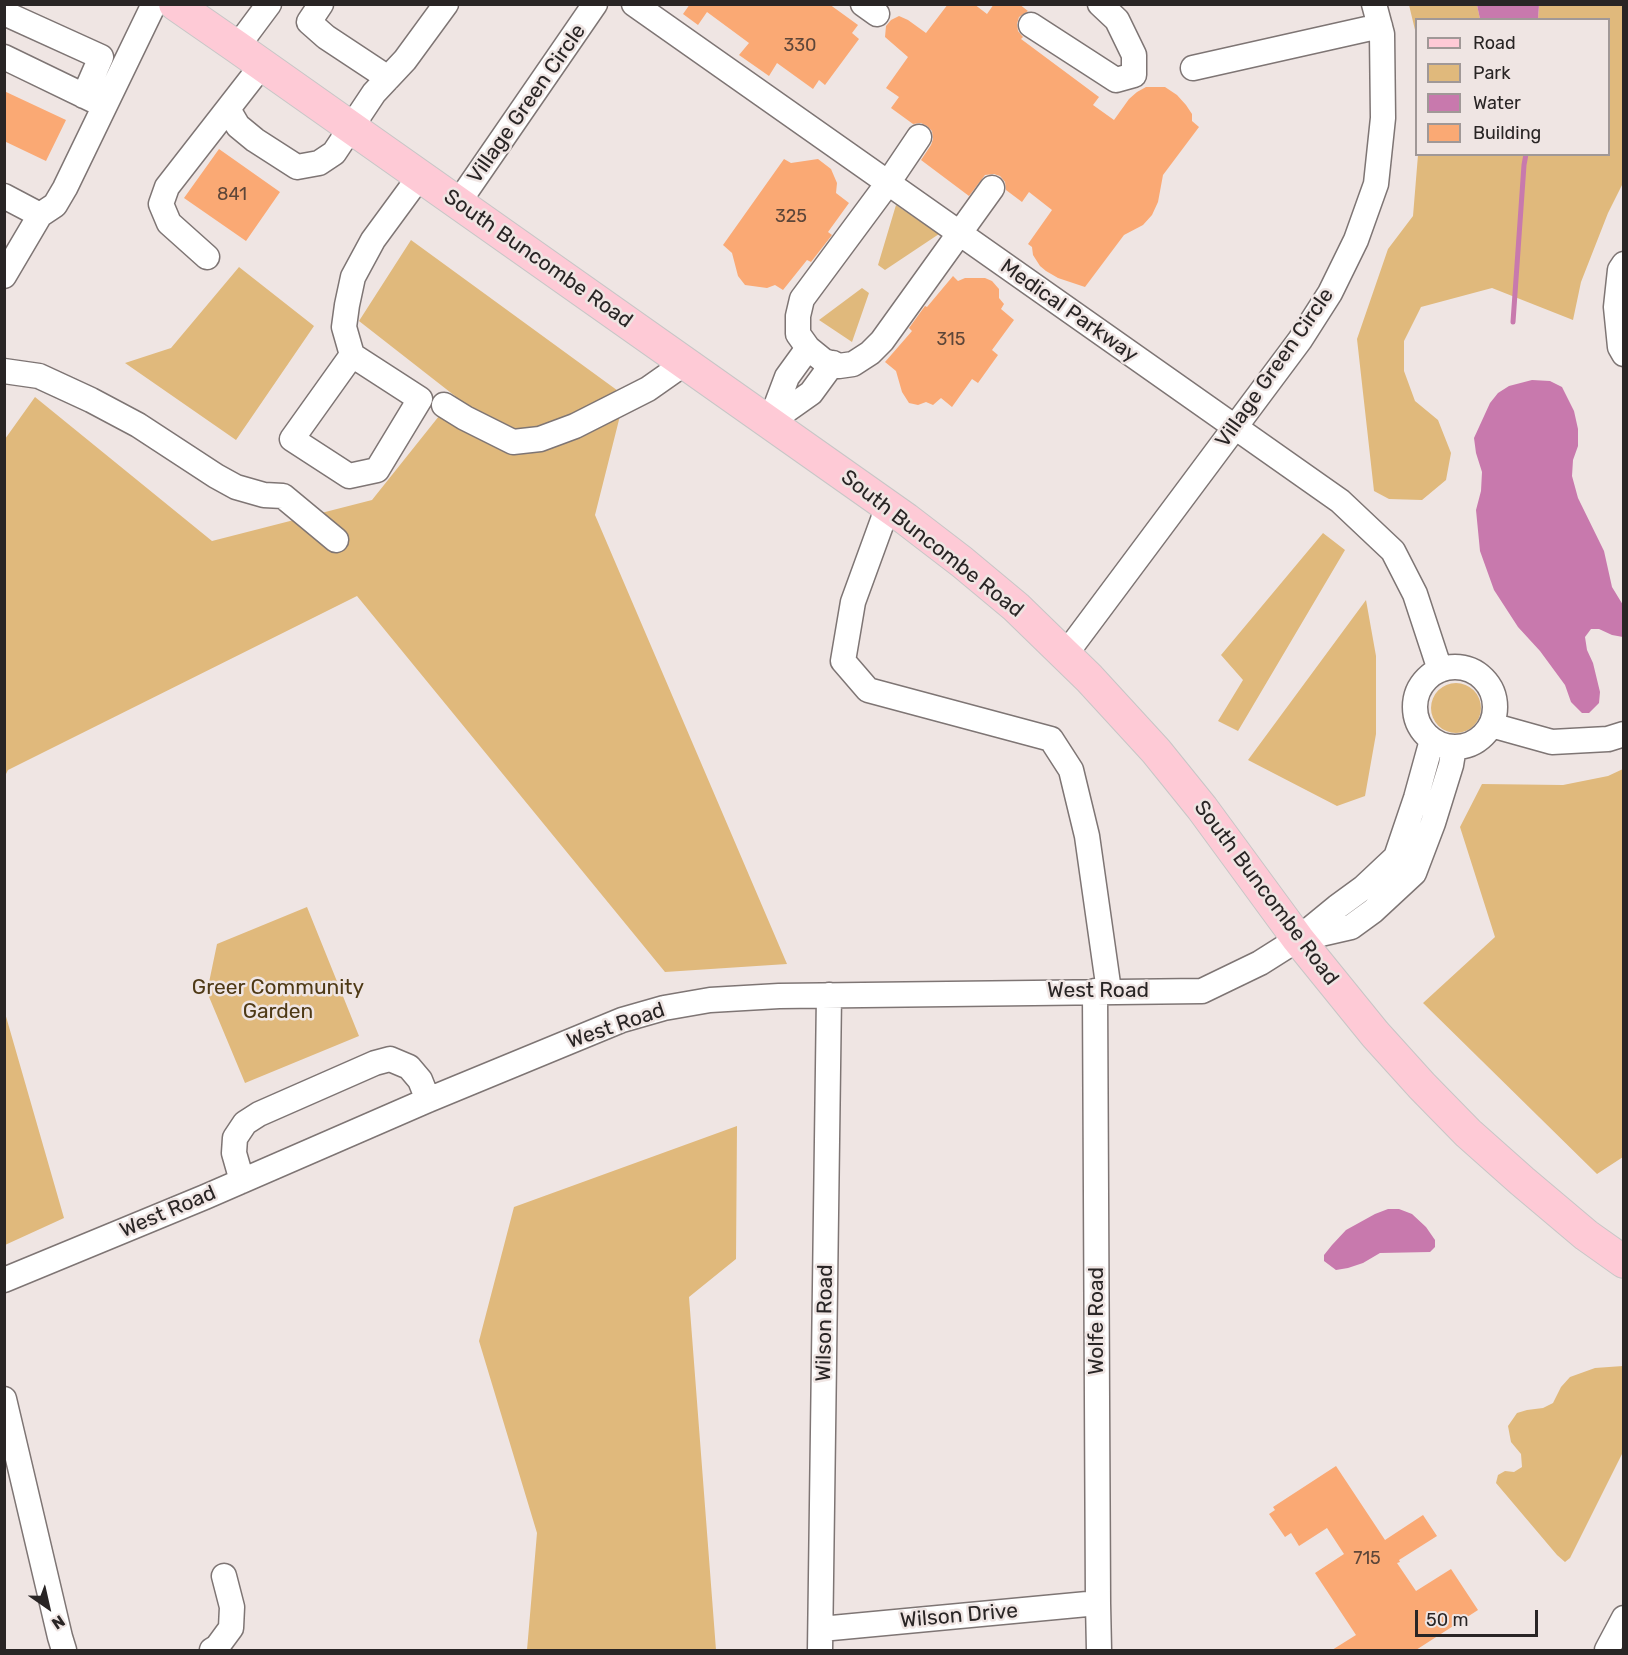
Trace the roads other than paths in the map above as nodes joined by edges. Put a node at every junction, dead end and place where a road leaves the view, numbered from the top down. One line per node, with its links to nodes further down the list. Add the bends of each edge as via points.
1 (269, 4): 11 (street)
2 (321, 4): 14 (street, via 309,22)
3 (446, 4): 14 (street)
4 (595, 4): 23 (street, Village Green Circle)
5 (634, 4): 20 (street, Medical Parkway)
6 (1100, 4): 10 (street, via 1117,20 1134,55 1134,75 1116,80)
7 (173, 5): 11 (main road, South Buncombe Road); 15 (street)
8 (4, 13): 15 (street, via 101,57)
9 (1377, 15): 13 (street); 37 (street, Village Green Circle, via 1382,34 1383,118 1372,196 1330,293)
10 (1031, 25)
11 (250, 56): 16 (street); 17 (main road, South Buncombe Road)
12 (4, 57): 15 (street)
13 (1193, 68)
14 (388, 78): 17 (street)
15 (94, 101): 24 (street, via 65,188 54,206)
16 (228, 109): 17 (street, via 238,126 297,167 319,163 334,153); 26 (street, via 167,187 162,204 169,223)
17 (350, 127): 19 (main road, South Buncombe Road)
18 (919, 137): 20 (street)
19 (420, 176): 23 (main road, South Buncombe Road); 31 (street, via 373,240 353,277 344,327)
20 (888, 183): 25 (street, Medical Parkway); 29 (street, via 802,299 798,334)
21 (992, 188): 25 (street)
22 (4, 196): 24 (street)
23 (458, 203): 32 (main road, South Buncombe Road)
24 (40, 215): 28 (street)
25 (958, 233): 33 (street, via 882,341 853,364); 37 (street, Medical Parkway)
26 (207, 257)
27 (1623, 264): 30 (street, via 1616,307)
28 (4, 276)
29 (808, 348): 33 (street); 36 (street, via 787,377)
30 (1623, 354)
31 (352, 355): 31 (street, via 292,439 349,476 377,470 420,399)
32 (685, 363): 35 (street, via 648,388 575,426 540,439 513,442); 36 (main road, South Buncombe Road)
33 (833, 363): 36 (street, via 811,393)
34 (4, 371): 39 (street, via 39,376 91,400 236,487 283,496)
35 (444, 405)
36 (770, 422): 38 (main road, South Buncombe Road)
37 (1235, 427): 40 (street, Village Green Circle); 41 (street, Medical Parkway, via 1340,501 1393,550 1415,594)
38 (888, 506): 40 (main road, South Buncombe Road, via 1016,607); 46 (street, Wolfe Road, via 853,602 843,661 868,690 1051,739 1071,770 1087,836)
39 (336, 540)
40 (1065, 655): 45 (main road, South Buncombe Road, via 1156,751)
41 (1440, 670): 42 (street, via 1454,667 1480,675 1494,699); 44 (street, via 1422,685 1415,709 1423,732)
42 (1491, 725): 43 (street, via 1552,742 1608,739); 44 (street, via 1485,734 1466,746)
43 (1623, 734)
44 (1443, 744): 45 (street, via 1451,765 1414,873 1352,927)
45 (1298, 939): 46 (street, West Road, via 1260,963 1202,991); 50 (main road, South Buncombe Road, via 1375,1034 1468,1133)
46 (1102, 991): 47 (street, West Road); 54 (street, Wolfe Road)
47 (829, 995): 48 (street, West Road, via 711,1000 664,1008 622,1020); 56 (street, Wilson Road)
48 (428, 1100): 49 (street, West Road); 49 (street, via 420,1080 409,1067 390,1059 354,1072 245,1123 235,1138 234,1153)
49 (242, 1181): 51 (street, West Road)
50 (1623, 1262)
51 (4, 1280)
52 (4, 1399): 57 (street)
53 (224, 1576): 58 (street, via 232,1607 231,1628)
54 (1098, 1603): 56 (street, Wilson Drive); 59 (street, Wolfe Road)
55 (1623, 1618): 60 (street)
56 (820, 1640)
57 (64, 1650)
58 (212, 1650)
59 (1099, 1650)
60 (1607, 1650)

